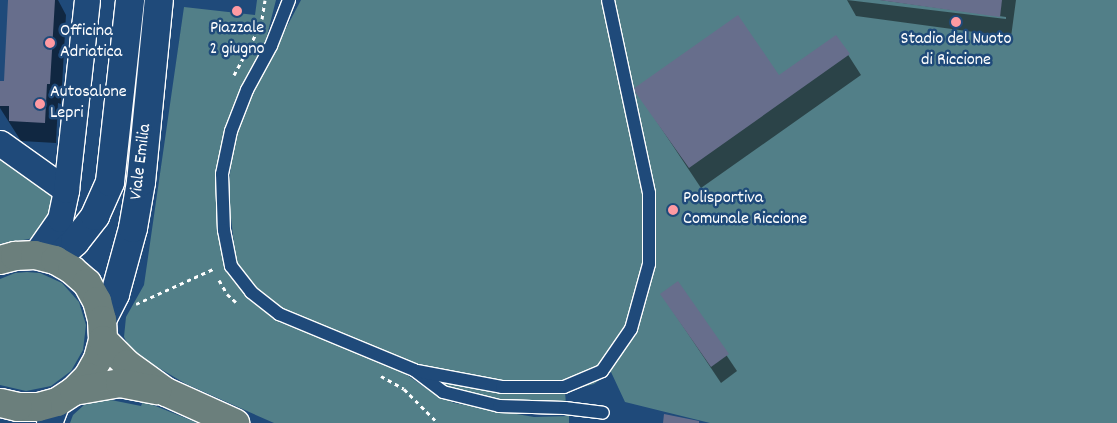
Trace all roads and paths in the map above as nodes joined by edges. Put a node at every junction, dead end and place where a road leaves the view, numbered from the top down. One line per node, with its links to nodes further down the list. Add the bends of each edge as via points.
1 (88, 0): 11 (street)
2 (130, 0): 12 (street, Viale Emilia, via 110,182 95,216 75,242)
3 (159, 0): 17 (street, Viale Emilia, via 141,182 133,228)
4 (265, 0): 7 (path)
5 (289, 0): 18 (lane, via 231,131 222,174 224,230 231,266 251,292 279,314)
6 (608, 0): 18 (lane, via 649,193 649,264 631,329 602,371 564,387 502,387)
7 (262, 23)
8 (258, 31): 9 (path)
9 (233, 76)
10 (0, 143): 11 (street)
11 (66, 190): 12 (street, via 60,219)
12 (45, 258): 13 (main road, via 15,256); 17 (main road, via 72,270 87,283 97,301)
13 (0, 260)
14 (212, 260): 15 (path)
15 (213, 269): 16 (path, via 227,294); 17 (path)
16 (241, 306)
17 (103, 330): 20 (main road, via 127,364); 22 (main road, via 98,359 88,377)
18 (414, 370): 23 (lane, via 443,392 499,406)
19 (380, 375): 26 (path, via 404,389)
20 (166, 392): 22 (main road, via 120,382); 25 (main road)
21 (0, 403): 22 (main road); 24 (street)
22 (56, 412)
23 (603, 413)
24 (16, 423)
25 (235, 423)
26 (438, 423)

